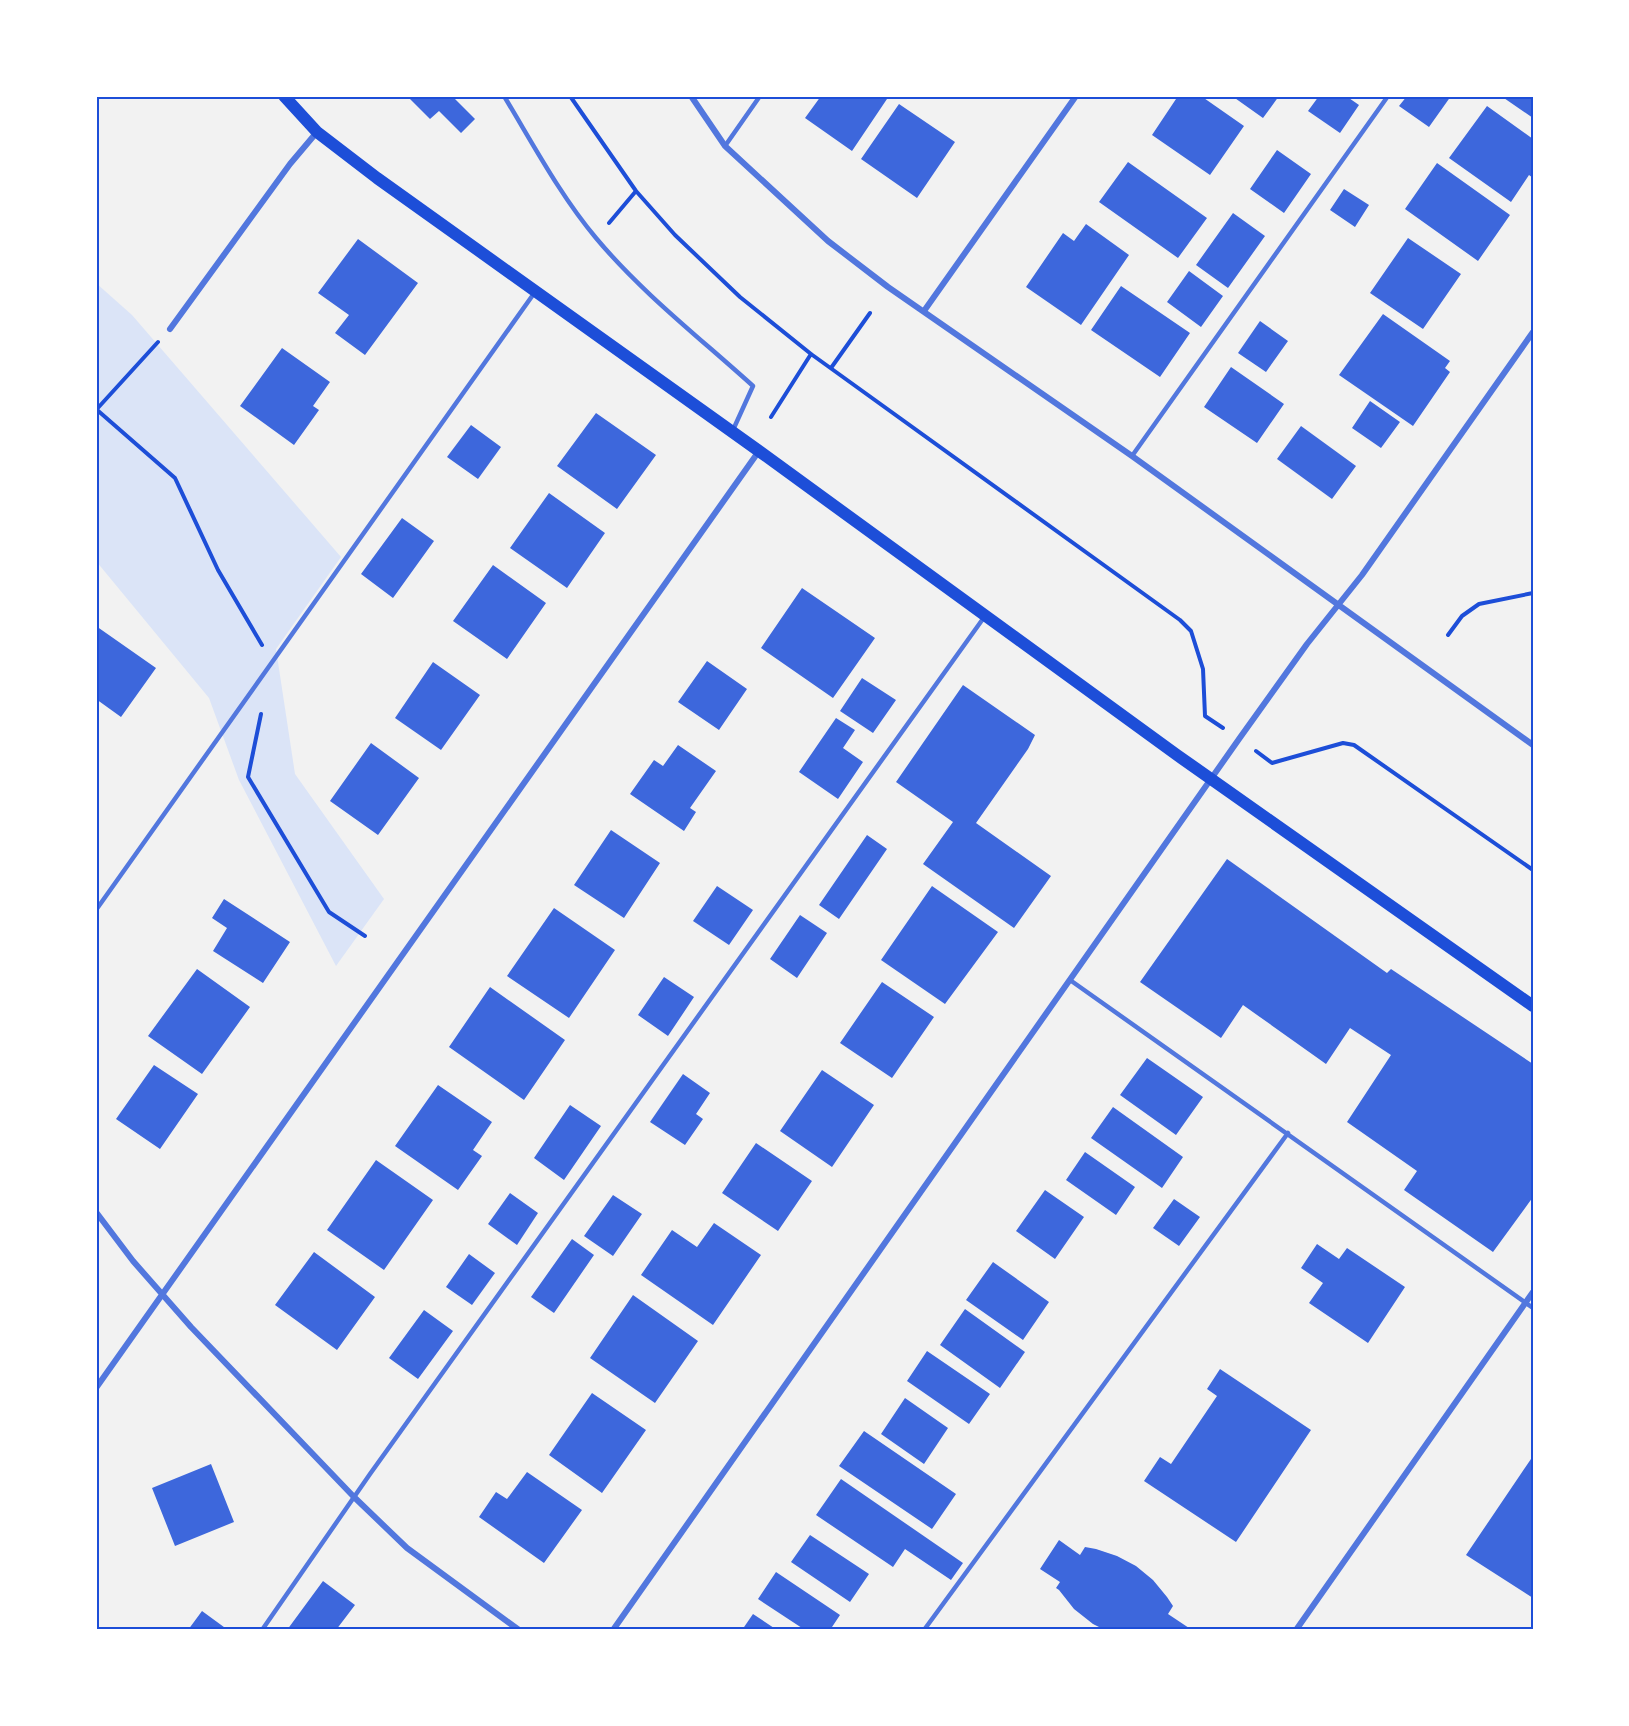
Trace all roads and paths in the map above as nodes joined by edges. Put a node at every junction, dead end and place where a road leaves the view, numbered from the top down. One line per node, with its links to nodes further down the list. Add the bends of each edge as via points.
1 (284, 96): 8 (main road)
2 (504, 96): 11 (lane, via 558,186)
3 (570, 96): 10 (path)
4 (691, 96): 9 (street)
5 (760, 96): 9 (lane)
6 (1076, 96): 13 (street)
7 (1388, 96): 23 (lane)
8 (317, 132): 12 (main road); 15 (street)
9 (725, 146): 13 (street, via 828,242)
10 (636, 191): 11 (path); 17 (path, via 740,297)
11 (596, 238): 21 (lane, via 638,282 753,386)
12 (535, 292): 21 (main road); 33 (lane)
13 (924, 311): 23 (street)
14 (870, 313): 18 (path)
15 (171, 329): 19 (path)
16 (1533, 332): 25 (street)
17 (811, 354): 18 (path); 20 (path)
18 (831, 368): 28 (path, via 1191,631 1203,669 1205,716)
19 (96, 410)
20 (771, 417)
21 (732, 432): 22 (main road)
22 (759, 451): 26 (main road); 39 (street)
23 (1132, 456): 25 (street)
24 (1533, 593): 27 (path, via 1479,604 1462,616)
25 (1339, 605): 29 (street); 31 (street)
26 (985, 616): 31 (main road); 43 (lane)
27 (1448, 635)
28 (1216, 723)
29 (1533, 745)
30 (1265, 758): 32 (path, via 1272,763 1343,743 1354,745)
31 (1211, 779): 34 (street); 35 (main road)
32 (1533, 870)
33 (96, 910)
34 (1070, 980): 36 (lane); 46 (street)
35 (1533, 1006)
36 (1287, 1133): 40 (lane); 47 (lane)
37 (96, 1212): 39 (street)
38 (1533, 1292): 40 (street)
39 (163, 1295): 42 (street); 43 (street)
40 (1526, 1303): 41 (lane); 48 (street)
41 (1533, 1308)
42 (96, 1388)
43 (354, 1497): 44 (lane); 45 (street, via 407,1548)
44 (262, 1630)
45 (519, 1630)
46 (613, 1630)
47 (924, 1630)
48 (1296, 1630)

